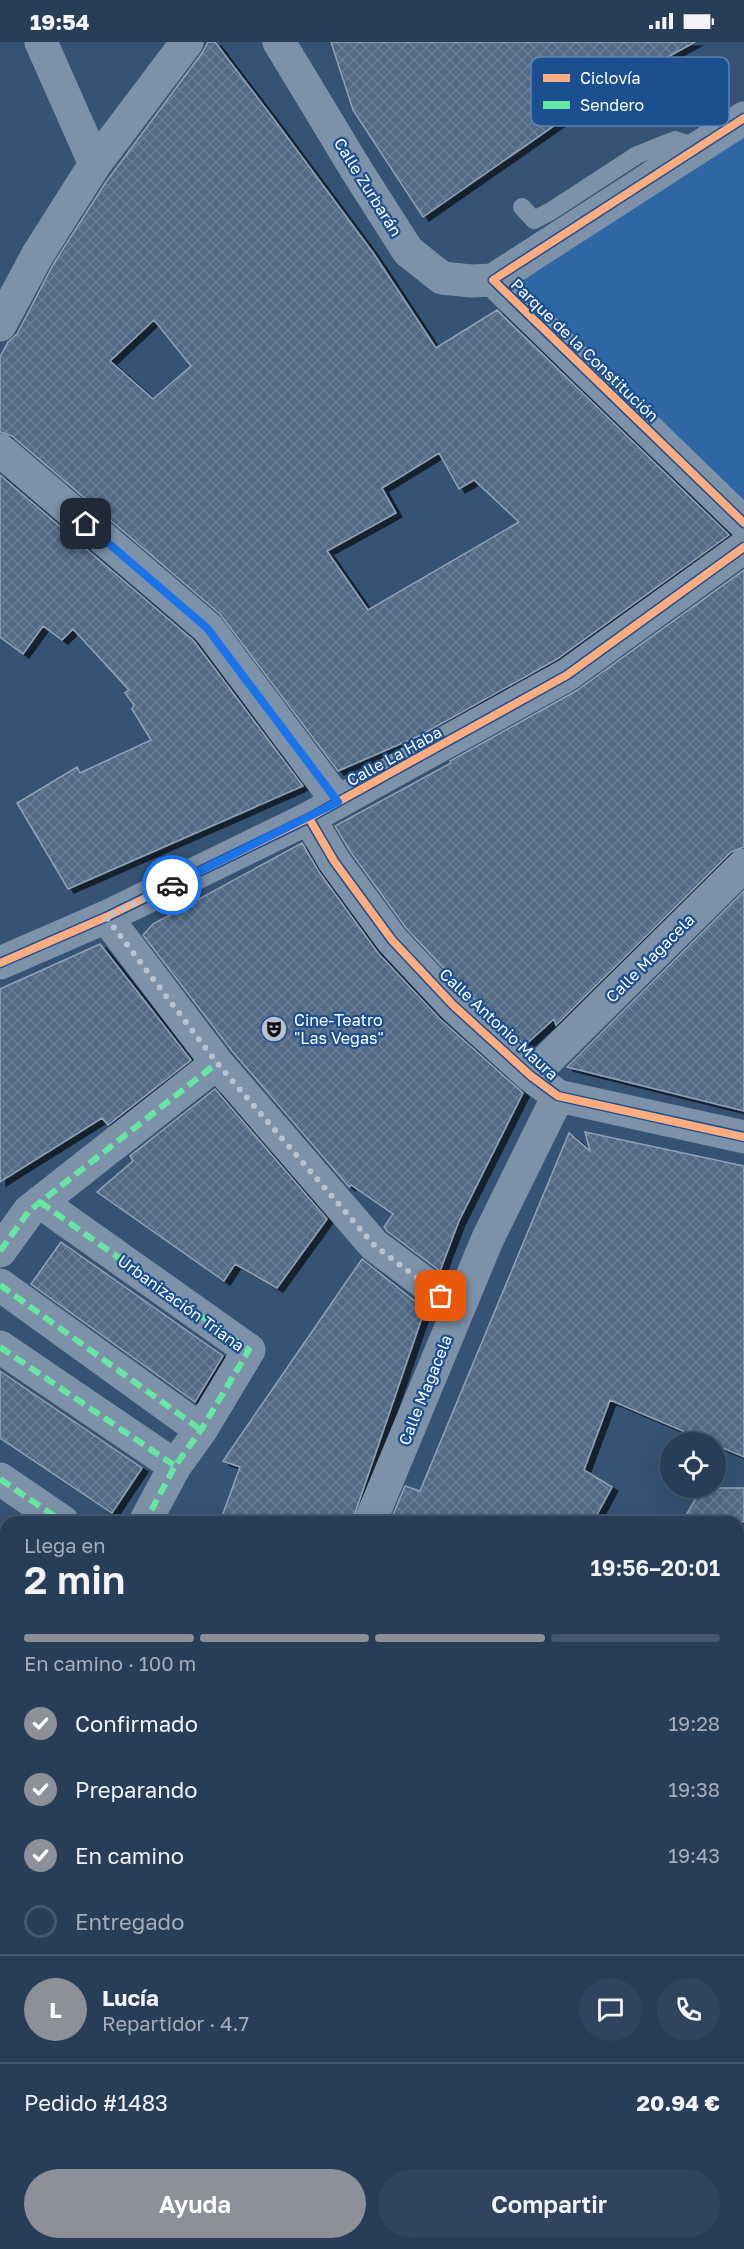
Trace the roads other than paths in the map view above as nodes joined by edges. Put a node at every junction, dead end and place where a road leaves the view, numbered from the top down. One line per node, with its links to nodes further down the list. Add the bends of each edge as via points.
1 (41, 42): 6 (street)
2 (187, 42): 6 (street)
3 (279, 42): 8 (street, Calle Zurbarán, via 408,250 442,278)
4 (744, 118): 5 (street, Parque de la Constitución)
5 (698, 148): 7 (lane, via 675,140 637,155 534,220); 8 (street, Parque de la Constitución)
6 (95, 164): 9 (street, via 38,254)
7 (522, 207)
8 (493, 280): 11 (street, Parque de la Constitución)
9 (0, 325)
10 (0, 450): 13 (street, via 207,628)
11 (744, 523)
12 (744, 547): 13 (street, Calle La Haba, via 567,675)
13 (338, 802): 14 (street, Calle La Haba)
14 (309, 818): 16 (street, Calle La Haba); 19 (street, Calle Antonio Maura, via 334,861 392,940 453,1005)
15 (744, 864): 19 (street, Calle Magacela)
16 (106, 917): 17 (street, Calle La Haba); 18 (street)
17 (0, 963)
18 (217, 1063): 22 (street); 25 (street, via 374,1245)
19 (531, 1076): 20 (street, Calle Antonio Maura)
20 (558, 1096): 21 (street, Calle Antonio Maura); 25 (street, Calle Magacela, via 488,1238)
21 (744, 1137)
22 (40, 1202): 23 (street); 27 (street, Urbanización Triana, via 249,1350)
23 (0, 1251)
24 (0, 1285): 27 (street)
25 (459, 1308): 32 (street, Calle Magacela)
26 (0, 1347): 28 (street)
27 (201, 1430): 28 (street, Urbanización Triana)
28 (175, 1466): 31 (street, Urbanización Triana)
29 (0, 1479): 30 (street)
30 (54, 1516)
31 (148, 1516)
32 (372, 1516)

